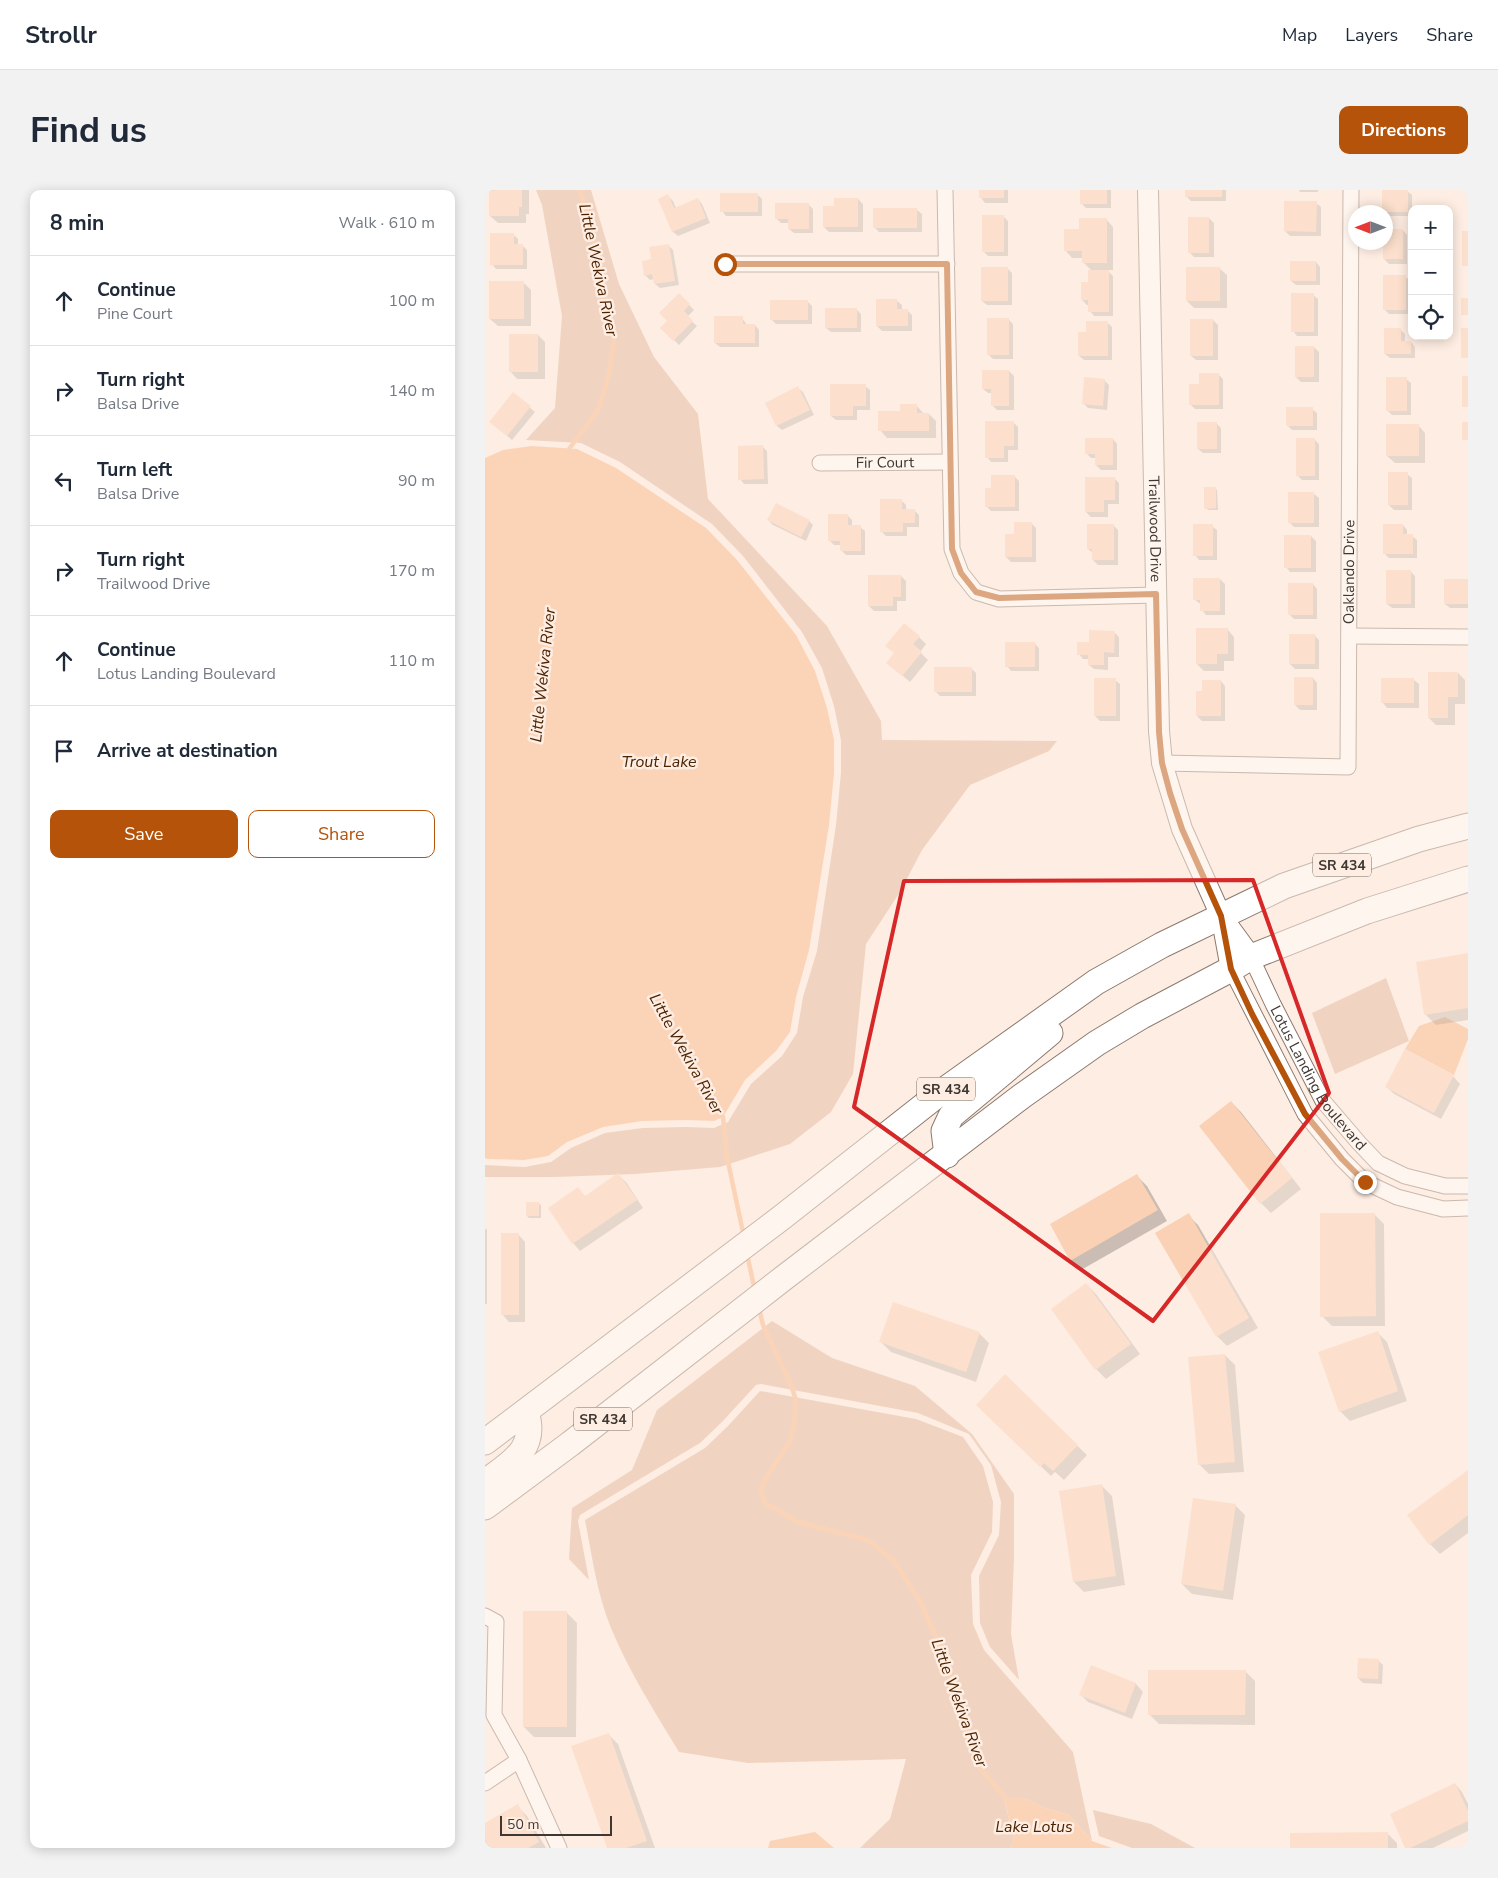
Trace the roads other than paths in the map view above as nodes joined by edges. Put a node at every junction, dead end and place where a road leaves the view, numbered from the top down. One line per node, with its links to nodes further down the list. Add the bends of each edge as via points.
1 (945, 190): 5 (street)
2 (1148, 190): 8 (street, Trailwood Drive)
3 (1351, 190): 9 (street, Oaklando Drive)
4 (725, 264): 5 (street)
5 (947, 264): 6 (street)
6 (950, 462): 7 (street, Fir Court); 8 (street, via 952,549 961,573 976,592 999,598)
7 (820, 463)
8 (1156, 594): 11 (street, Trailwood Drive)
9 (1350, 636): 10 (street); 11 (street, Oaklando Drive, via 1348,767)
10 (1468, 637)
11 (1162, 763): 14 (street, Trailwood Drive, via 1182,829)
12 (1468, 826): 14 (main road, SR 434, via 1353,861 1285,886)
13 (1468, 879): 15 (main road, SR 434, via 1367,911)
14 (1221, 916): 15 (street, Trailwood Drive); 16 (main road, SR 434)
15 (1241, 963): 17 (main road, SR 434, via 1097,1043); 18 (street, Lotus Landing Boulevard, via 1273,1004 1323,1101 1378,1163 1405,1176 1445,1186); 19 (street, Lotus Landing Boulevard, via 1252,1014 1305,1114 1342,1159 1365,1182 1397,1197 1443,1208)
16 (1096, 982): 17 (main road, via 1067,1018 951,1116 944,1131); 20 (main road, SR 434, via 936,1096)
17 (947, 1155): 23 (main road, SR 434)
18 (1468, 1186)
19 (1468, 1208)
20 (526, 1412): 21 (main road, SR 434); 22 (main road, via 530,1430 525,1447 512,1462)
21 (485, 1442)
22 (485, 1482)
23 (485, 1508)
24 (485, 1616): 25 (street, via 496,1622)
25 (489, 1716): 26 (street)
26 (519, 1760): 27 (street); 28 (street)
27 (485, 1783)
28 (559, 1848)

